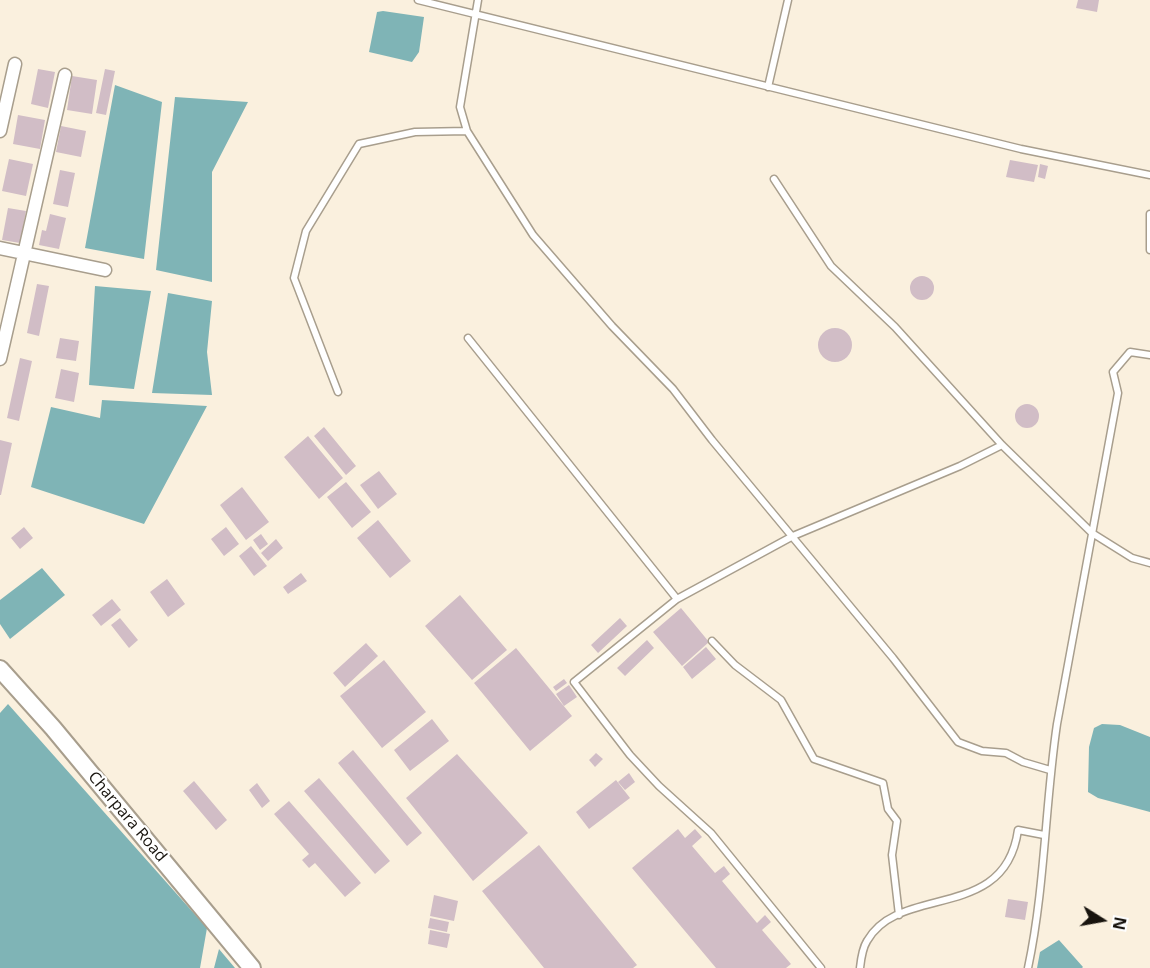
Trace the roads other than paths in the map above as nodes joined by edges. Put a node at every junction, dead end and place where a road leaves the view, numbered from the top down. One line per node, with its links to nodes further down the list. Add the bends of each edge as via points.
1 (418, 0): 4 (lane)
2 (478, 0): 4 (lane)
3 (788, 0): 7 (lane)
4 (475, 13): 7 (lane); 9 (lane, via 460,107)
5 (15, 64): 8 (street)
6 (65, 75): 15 (street)
7 (768, 87): 10 (lane, via 1021,149)
8 (0, 131)
9 (467, 131): 20 (lane, via 415,132 359,144 306,231 294,278); 23 (lane, via 533,235 673,389)
10 (1150, 175)
11 (774, 179): 21 (lane, via 831,266 895,327)
12 (1150, 214): 14 (lane)
13 (0, 248): 15 (street)
14 (1150, 250)
15 (24, 253): 16 (street); 19 (street)
16 (105, 270)
17 (468, 338): 25 (lane)
18 (1150, 355): 22 (lane, via 1130,352 1113,372 1118,393)
19 (0, 358)
20 (338, 392)
21 (1002, 445): 22 (lane); 23 (lane)
22 (1092, 533): 24 (lane, via 1132,558); 28 (lane)
23 (793, 536): 25 (lane); 28 (lane, via 958,742 982,751 1006,753)
24 (1150, 562)
25 (677, 599): 32 (lane, via 574,682 659,786 711,833)
26 (712, 641): 30 (lane, via 735,665 781,700 814,759 884,783 888,809 897,821 892,855)
27 (0, 669): 31 (street, Charpara Road)
28 (1050, 770): 29 (lane)
29 (1044, 835): 30 (lane, via 1018,830 1010,860 982,888); 34 (lane, via 1037,925)
30 (899, 915): 33 (lane, via 867,940)
31 (252, 968)
32 (821, 968)
33 (860, 968)
34 (1028, 968)

